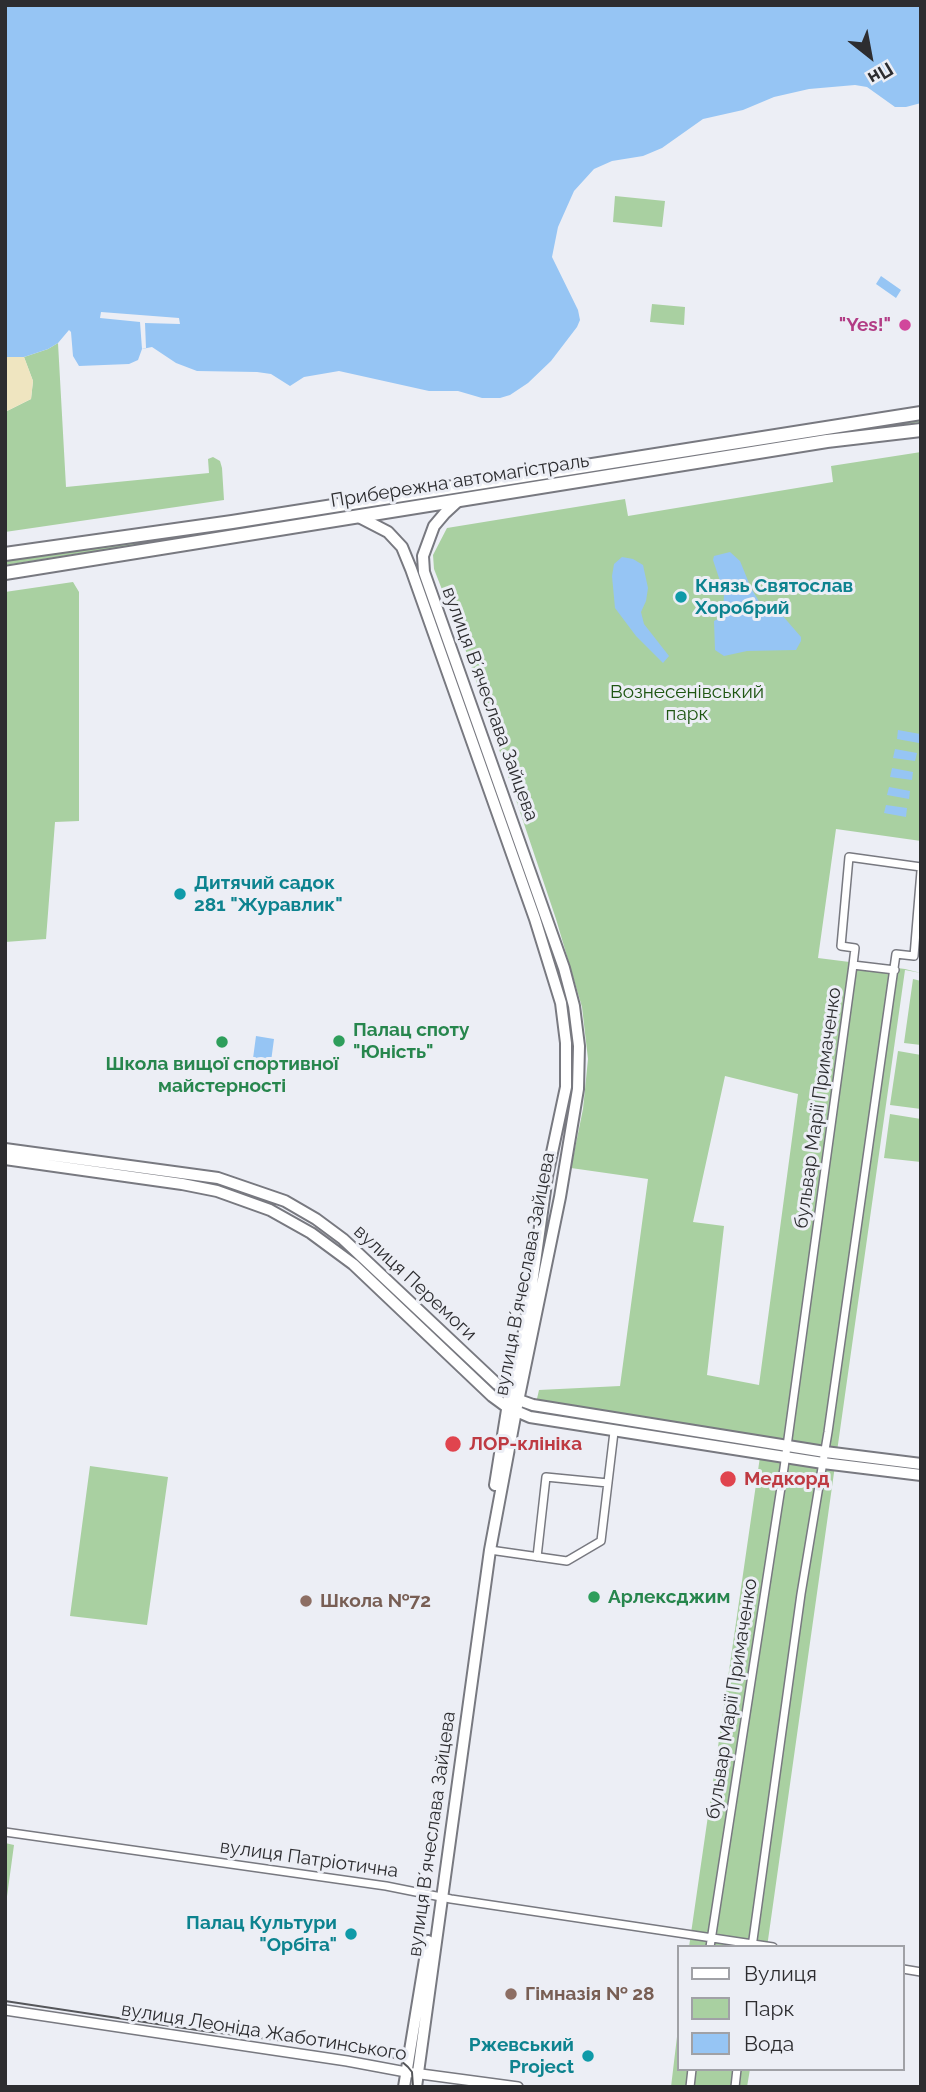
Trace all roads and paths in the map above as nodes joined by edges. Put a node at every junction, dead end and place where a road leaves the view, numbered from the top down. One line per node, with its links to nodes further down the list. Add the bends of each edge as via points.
1 (921, 413): 5 (main road, Прибережна автомагістраль)
2 (921, 430): 3 (main road, Прибережна автомагістраль)
3 (459, 500): 4 (main road, Прибережна автомагістраль); 16 (main road, вулиця Вʼячеслава Зайцева, via 434,526 423,556 424,572 564,968 579,1046 578,1089 560,1196)
4 (359, 517): 6 (main road, Прибережна автомагістраль); 16 (main road, вулиця Вʼячеслава Зайцева, via 387,532 402,547 561,1003 566,1087 547,1176)
5 (5, 554)
6 (5, 573)
7 (921, 869): 8 (street, via 849,857 841,946 855,948); 9 (street, via 914,956 896,954)
8 (853, 965): 9 (street, бульвар Марії Примаченко); 18 (street, бульвар Марії Примаченко)
9 (895, 970): 19 (street)
10 (5, 1149): 12 (main road, вулиця Перемоги, via 182,1172)
11 (5, 1159): 14 (main road, вулиця Перемоги, via 182,1184)
12 (261, 1191): 13 (main road, вулиця Перемоги); 14 (main road, via 261,1198)
13 (285, 1201): 15 (main road, via 276,1205); 16 (main road, вулиця Перемоги, via 343,1238)
14 (254, 1203): 15 (main road, вулиця Перемоги)
15 (277, 1214): 16 (main road, вулиця Перемоги, via 354,1264 492,1396)
16 (513, 1403): 17 (main road, вулиця Перемоги, via 530,1417); 18 (main road, вулиця Перемоги); 23 (main road, вулиця Вʼячеслава Зайцева); 26 (main road, вулиця Вʼячеслава Зайцева)
17 (614, 1432): 18 (main road, вулиця Перемоги); 22 (street)
18 (786, 1451): 19 (main road, вулиця Перемоги); 27 (street, бульвар Марії Примаченко)
19 (824, 1457): 20 (main road, вулиця Перемоги); 21 (main road, вулиця Перемоги); 29 (street)
20 (921, 1464)
21 (921, 1475)
22 (608, 1483): 24 (street, via 601,1541 567,1561); 24 (street, via 547,1477)
23 (490, 1550): 24 (street); 26 (main road, вулиця Вʼячеслава Зайцева)
24 (537, 1556)
25 (5, 1832): 26 (street, вулиця Патріотична)
26 (438, 1896): 27 (street, вулиця Патріотична); 31 (main road, вулиця Вʼячеслава Зайцева)
27 (711, 1937): 28 (street, бульвар Марії Примаченко); 29 (street, вулиця Патріотична)
28 (710, 1945)
29 (753, 1945)
30 (5, 2010): 31 (street, вулиця Леоніда Жаботинського)
31 (412, 2073): 32 (main road, вулиця Вʼячеслава Зайцева); 33 (main road, вулиця Вʼячеслава Зайцева); 34 (street, вулиця Леоніда Жаботинського)
32 (404, 2087)
33 (416, 2087)
34 (518, 2087)

